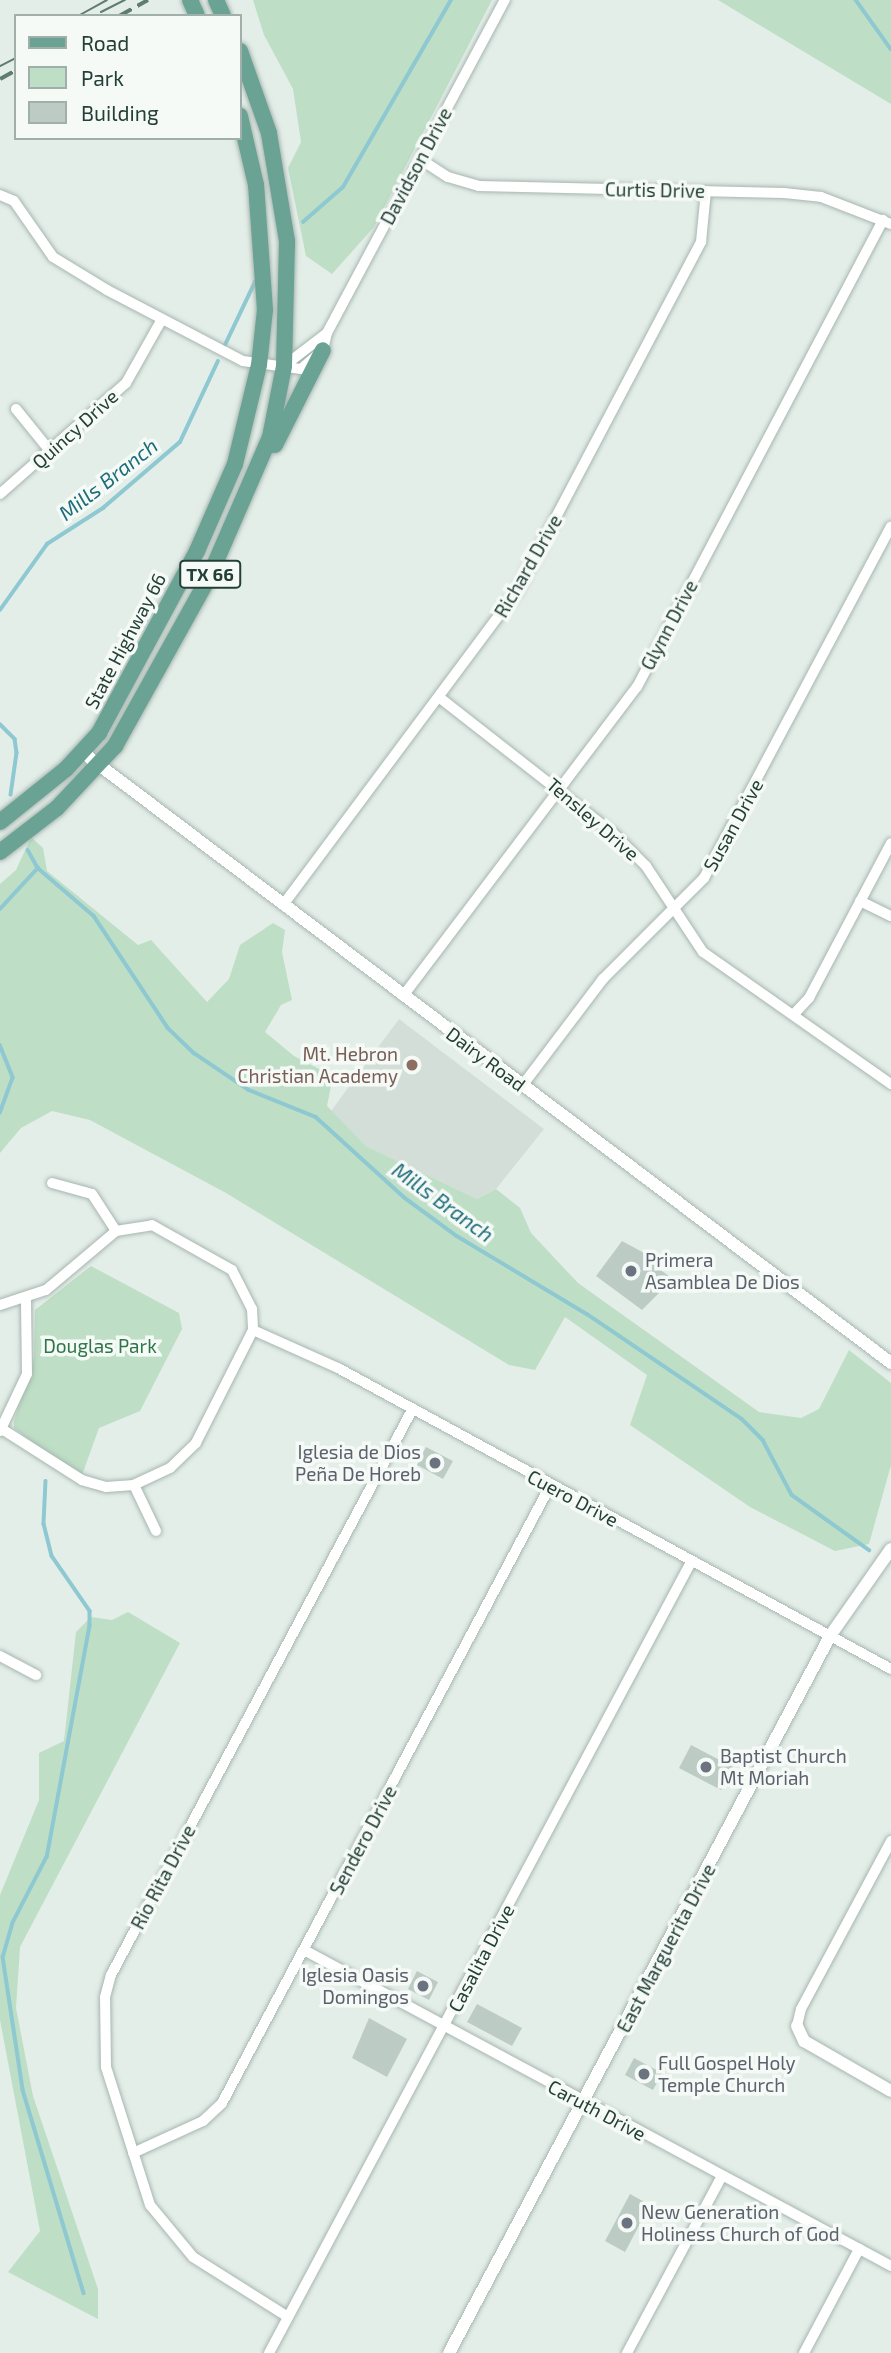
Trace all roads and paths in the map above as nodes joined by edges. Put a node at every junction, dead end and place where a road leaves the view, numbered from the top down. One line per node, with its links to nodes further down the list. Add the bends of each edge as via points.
1 (505, 0): 4 (street, Davidson Drive)
2 (242, 56): 12 (main road, TX 66, via 261,104 283,196 288,275)
3 (242, 128): 11 (main road, State Highway 66 / TX 66, via 265,261)
4 (420, 159): 5 (street, Curtis Drive, via 448,177 479,186); 9 (street, Davidson Drive)
5 (706, 191): 7 (street, Curtis Drive, via 821,197); 18 (street, Richard Drive, via 704,230 688,266 517,591)
6 (0, 195): 8 (street, via 14,201 53,257)
7 (887, 222): 21 (street, Glynn Drive, via 637,687)
8 (162, 320): 11 (street); 14 (street, Quincy Drive, via 126,383)
9 (327, 333): 10 (street, Davidson Drive); 12 (street, Davidson Drive)
10 (323, 350): 12 (street, via 301,369); 16 (main road)
11 (259, 365): 12 (street); 19 (main road, State Highway 66 / TX 66, via 235,464 218,509 114,707)
12 (284, 366): 16 (main road, TX 66, via 270,437)
13 (16, 409): 14 (street)
14 (50, 451): 15 (street, Quincy Drive)
15 (0, 494)
16 (244, 503): 20 (main road, TX 66, via 148,694)
17 (891, 527): 27 (street, Susan Drive, via 728,837 704,878)
18 (440, 698): 21 (street, Tensley Drive); 26 (street, Richard Drive)
19 (82, 752): 20 (street, Dairy Road); 22 (main road, State Highway 66 / TX 66)
20 (99, 767): 24 (main road, TX 66); 26 (street, Dairy Road)
21 (560, 790): 27 (street, Tensley Drive, via 646,866); 29 (street, Glynn Drive)
22 (0, 822)
23 (891, 843): 25 (street)
24 (0, 852)
25 (860, 901): 28 (street); 30 (street, via 809,998)
26 (283, 905): 29 (street, Dairy Road)
27 (674, 911): 30 (street, Tensley Drive, via 703,952); 32 (street, Susan Drive, via 603,979)
28 (891, 916)
29 (403, 996): 32 (street, Dairy Road)
30 (795, 1013): 31 (street, Tensley Drive)
31 (891, 1084)
32 (522, 1086): 38 (street, Dairy Road)
33 (52, 1183): 34 (street, via 92,1194)
34 (116, 1231): 35 (street, via 75,1269); 37 (street, via 152,1225 232,1270 252,1309)
35 (26, 1298): 36 (street); 40 (street, via 27,1374)
36 (0, 1305)
37 (253, 1330): 39 (street, Cuero Drive, via 321,1360); 41 (street, via 196,1443 170,1468)
38 (891, 1363)
39 (412, 1410): 42 (street, Cuero Drive); 56 (street, Rio Rita Drive, via 111,1975 104,2022 106,2067)
40 (1, 1430): 41 (street, via 82,1480 106,1488)
41 (134, 1485): 43 (street)
42 (550, 1486): 45 (street, Cuero Drive); 51 (street, Sendero Drive)
43 (156, 1531)
44 (891, 1549): 46 (street, East Marguerita Drive)
45 (691, 1562): 46 (street, Cuero Drive); 53 (street, Casalita Drive)
46 (830, 1636): 48 (street, Cuero Drive); 55 (street, East Marguerita Drive)
47 (0, 1656): 49 (street)
48 (891, 1669)
49 (36, 1675)
50 (891, 1841): 52 (street, via 801,2008)
51 (304, 1950): 53 (street, Caruth Drive); 56 (street, Sendero Drive, via 222,2103 184,2133)
52 (797, 2026): 54 (street, via 804,2042)
53 (443, 2029): 55 (street, Caruth Drive); 60 (street, Casalita Drive)
54 (891, 2091)
55 (582, 2102): 57 (street, Caruth Drive); 62 (street, East Marguerita Drive)
56 (133, 2153): 60 (street, Rio Rita Drive, via 150,2205 167,2231 193,2257)
57 (722, 2176): 58 (street, Caruth Drive); 63 (street)
58 (859, 2249): 59 (street, Caruth Drive); 64 (street)
59 (891, 2266)
60 (288, 2317): 61 (street, Casalita Drive)
61 (269, 2353)
62 (449, 2353)
63 (627, 2353)
64 (804, 2353)

